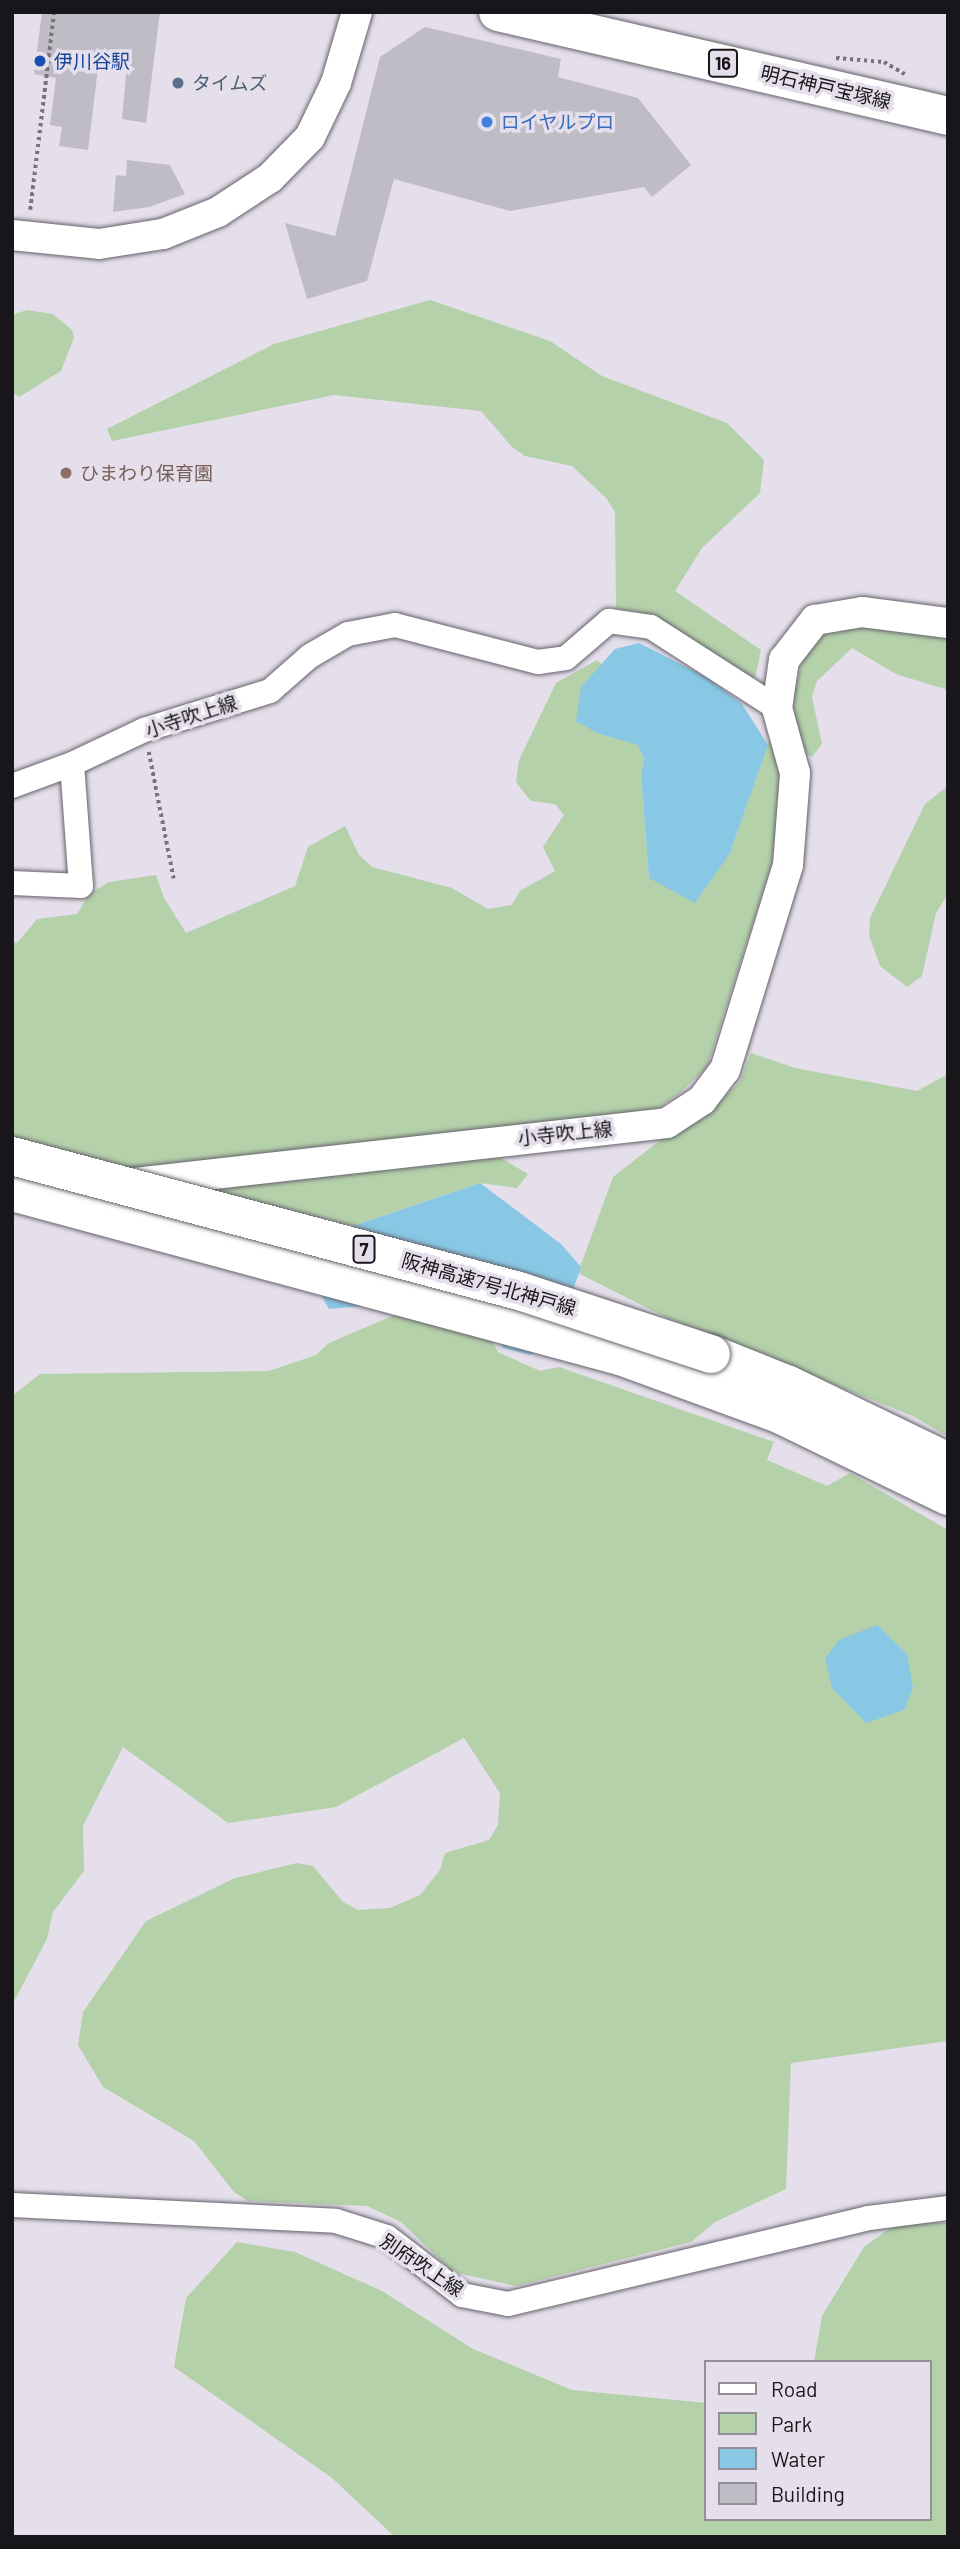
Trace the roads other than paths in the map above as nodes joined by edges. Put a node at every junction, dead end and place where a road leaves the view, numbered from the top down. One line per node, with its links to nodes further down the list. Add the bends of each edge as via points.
1 (357, 12): 4 (street, via 336,83 310,137 270,178 218,212 163,234 99,244)
2 (498, 12): 3 (main road, 明石神戸宝塚線 / 16)
3 (948, 116)
4 (12, 235)
5 (948, 623): 6 (street, 小寺吹上線, via 862,612 815,620 784,660)
6 (777, 708): 7 (street, 小寺吹上線, via 651,627 609,621 566,658 538,662 395,625 348,634 310,656 271,691 144,730); 11 (street, 小寺吹上線, via 795,773 788,865 725,1069 702,1100 667,1123 320,1159 172,1180 106,1185)
7 (72, 764): 8 (street, 小寺吹上線); 9 (street, via 81,886)
8 (12, 786)
9 (12, 883)
10 (12, 1156): 13 (main road, 阪神高速7号北神戸線 / 7, bridge, via 519,1291)
11 (12, 1179)
12 (12, 1192): 13 (main road, 阪神高速7号北神戸線 / 7, via 532,1332)
13 (705, 1369): 14 (main road, 阪神高速7号北神戸線 / 7, via 789,1385); 15 (main road, 阪神高速7号北神戸線 / 7, via 779,1414)
14 (948, 1462)
15 (948, 1496)
16 (12, 2205): 17 (street, 別府吹上線, via 336,2221 387,2237 463,2295 508,2304 842,2224)
17 (948, 2208)

